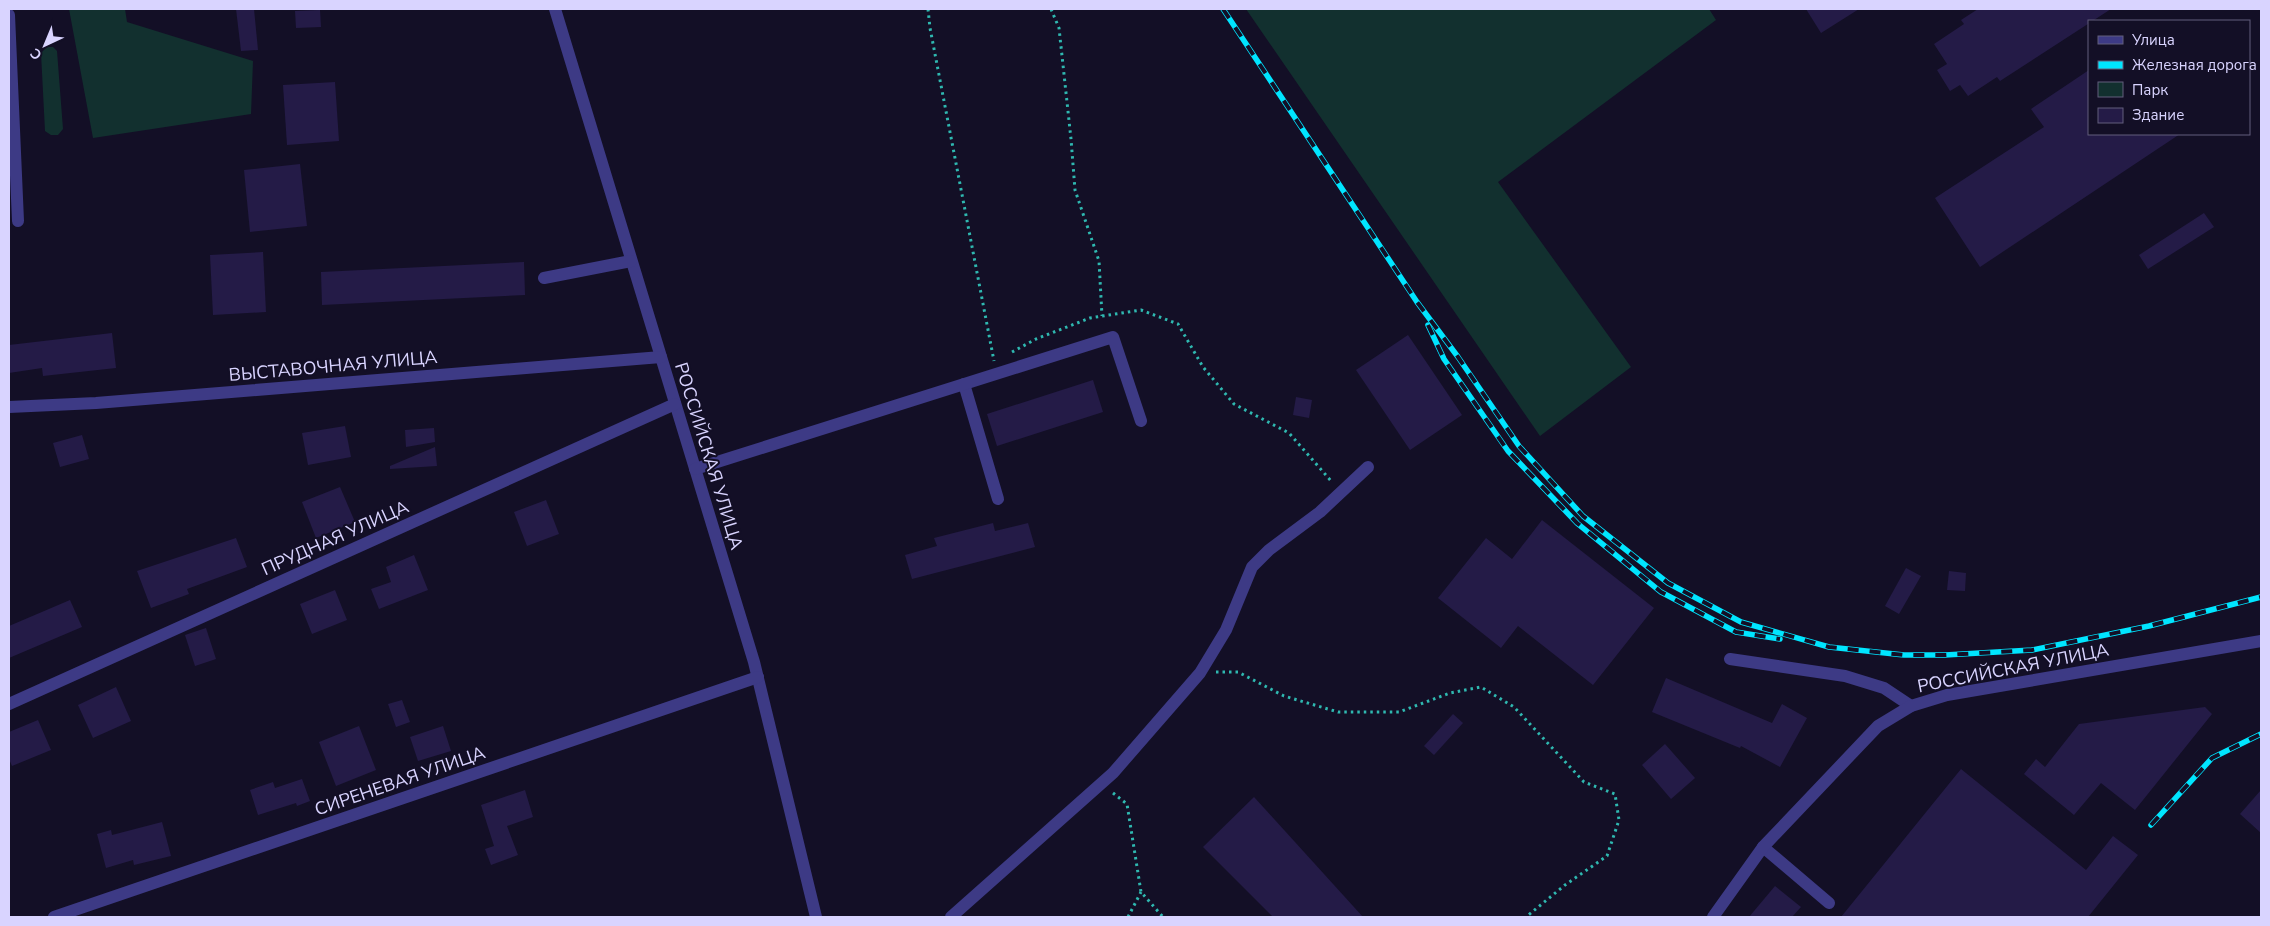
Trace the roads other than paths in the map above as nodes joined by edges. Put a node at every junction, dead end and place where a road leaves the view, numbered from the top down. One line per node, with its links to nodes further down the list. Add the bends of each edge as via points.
1 (555, 9): 4 (street, РОССИЙСКАЯ УЛИЦА)
2 (9, 15): 3 (street)
3 (18, 221)
4 (631, 261): 5 (street); 6 (street, РОССИЙСКАЯ УЛИЦА)
5 (544, 278)
6 (660, 357): 8 (street, РОССИЙСКАЯ УЛИЦА); 9 (street, ВЫСТАВОЧНАЯ УЛИЦА)
7 (964, 384): 10 (street, via 1113,337); 12 (street); 13 (street)
8 (675, 404): 12 (street, РОССИЙСКАЯ УЛИЦА); 17 (street, ПРУДНАЯ УЛИЦА)
9 (9, 407)
10 (1140, 421)
11 (1368, 467): 23 (street, via 1320,512 1268,550 1252,567 1226,630 1200,673 1113,773)
12 (695, 470): 16 (street, РОССИЙСКАЯ УЛИЦА)
13 (998, 499)
14 (2261, 641): 18 (street, РОССИЙСКАЯ УЛИЦА, via 1947,695)
15 (1730, 659): 18 (street, via 1845,676 1884,688)
16 (758, 677): 21 (street, СИРЕНЕВАЯ УЛИЦА); 22 (street, РОССИЙСКАЯ УЛИЦА)
17 (9, 704)
18 (1910, 706): 19 (street, РОССИЙСКАЯ УЛИЦА, via 1878,726)
19 (1763, 847): 20 (street); 24 (street, РОССИЙСКАЯ УЛИЦА)
20 (1829, 903)
21 (54, 917)
22 (816, 917)
23 (951, 917)
24 (1713, 917)

